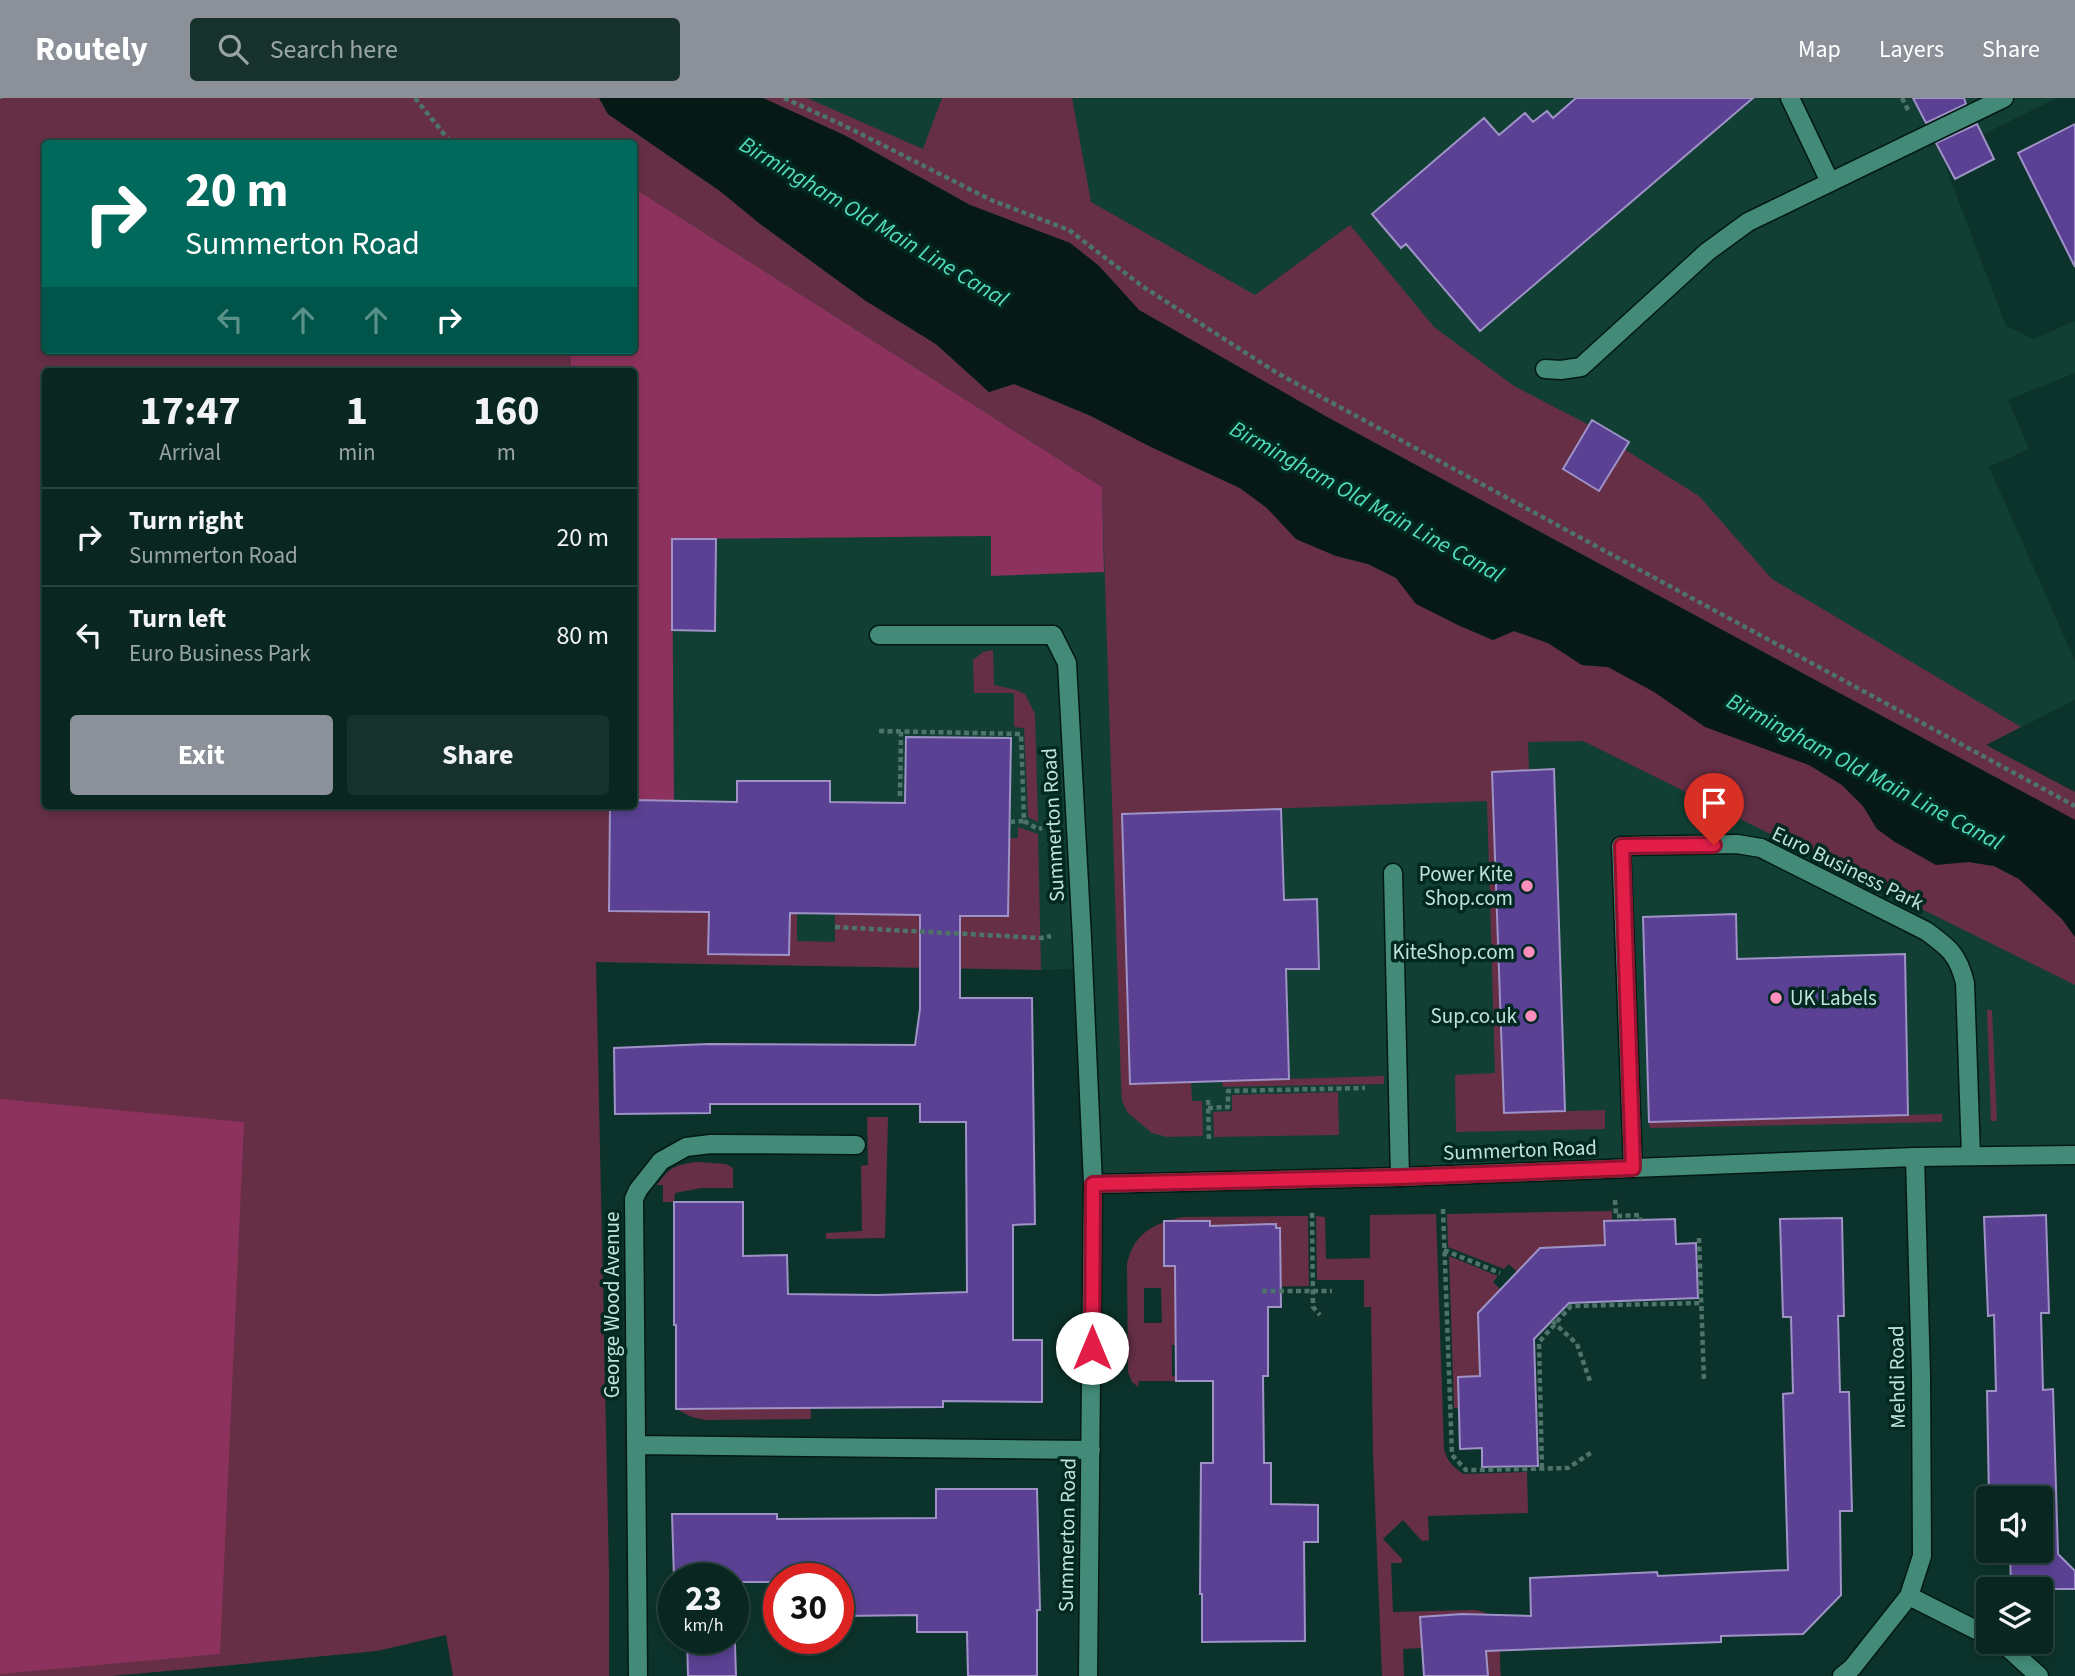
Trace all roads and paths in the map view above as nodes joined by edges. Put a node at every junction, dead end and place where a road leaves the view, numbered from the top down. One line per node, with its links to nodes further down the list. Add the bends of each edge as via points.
1 (415, 98): 5 (path)
2 (784, 98): 12 (path, via 990,201 1069,230 1142,286 1277,373)
3 (1790, 98): 6 (street)
4 (2004, 98): 6 (street)
5 (449, 140)
6 (1830, 182): 7 (street, via 1748,222 1707,252 1581,367)
7 (1545, 369)
8 (879, 635): 18 (street, Summerton Road, via 1053,635 1067,663)
9 (879, 732): 10 (path)
10 (901, 732): 11 (path); 13 (path, via 1021,734)
11 (900, 796)
12 (2075, 806)
13 (1024, 821): 14 (path); 15 (path)
14 (1009, 822)
15 (1045, 828)
16 (1393, 873): 19 (street)
17 (835, 927): 18 (path)
18 (1082, 938): 29 (street, Summerton Road)
19 (1398, 1087): 21 (path, via 1228,1091 1228,1107); 28 (street)
20 (1208, 1100): 21 (path)
21 (1208, 1108): 22 (path)
22 (1209, 1142)
23 (856, 1145): 47 (street, George Wood Avenue, via 686,1147 661,1161 638,1190 634,1199)
24 (2075, 1155): 25 (street, Summerton Road)
25 (1971, 1156): 26 (street, Summerton Road); 27 (street, Euro Business Park, via 1965,983 1961,964 1946,946 1926,931 1761,848 1737,844 1622,846)
26 (1915, 1157): 27 (street, Summerton Road); 51 (street, Mehdi Road, via 1922,1556)
27 (1633, 1168): 28 (street, Summerton Road)
28 (1400, 1177): 29 (street, Summerton Road)
29 (1093, 1184): 48 (street, Summerton Road)
30 (1615, 1199): 33 (path, via 1616,1216 1640,1215)
31 (1443, 1203): 35 (path)
32 (1312, 1207): 38 (path)
33 (1640, 1220)
34 (1699, 1238): 40 (path)
35 (1444, 1250): 36 (path); 45 (path)
36 (1500, 1273)
37 (1262, 1291): 38 (path)
38 (1313, 1291): 39 (path); 41 (path, via 1313,1307)
39 (1332, 1291)
40 (1701, 1303): 42 (path, via 1571,1307); 43 (path)
41 (1320, 1315)
42 (1553, 1322): 44 (path, via 1577,1344); 50 (path, via 1539,1342)
43 (1704, 1381)
44 (1591, 1384)
45 (1449, 1413): 46 (path); 50 (path, via 1452,1455 1466,1470)
46 (1459, 1413)
47 (635, 1445): 48 (street); 54 (street, George Wood Avenue)
48 (1091, 1450): 55 (street, Summerton Road)
49 (1592, 1452): 50 (path, via 1569,1468)
50 (1542, 1468)
51 (1909, 1596): 52 (street); 56 (street, Mehdi Road)
52 (1976, 1630)
53 (2015, 1654): 57 (street)
54 (638, 1676)
55 (1088, 1676)
56 (1842, 1676)
57 (2039, 1676)

